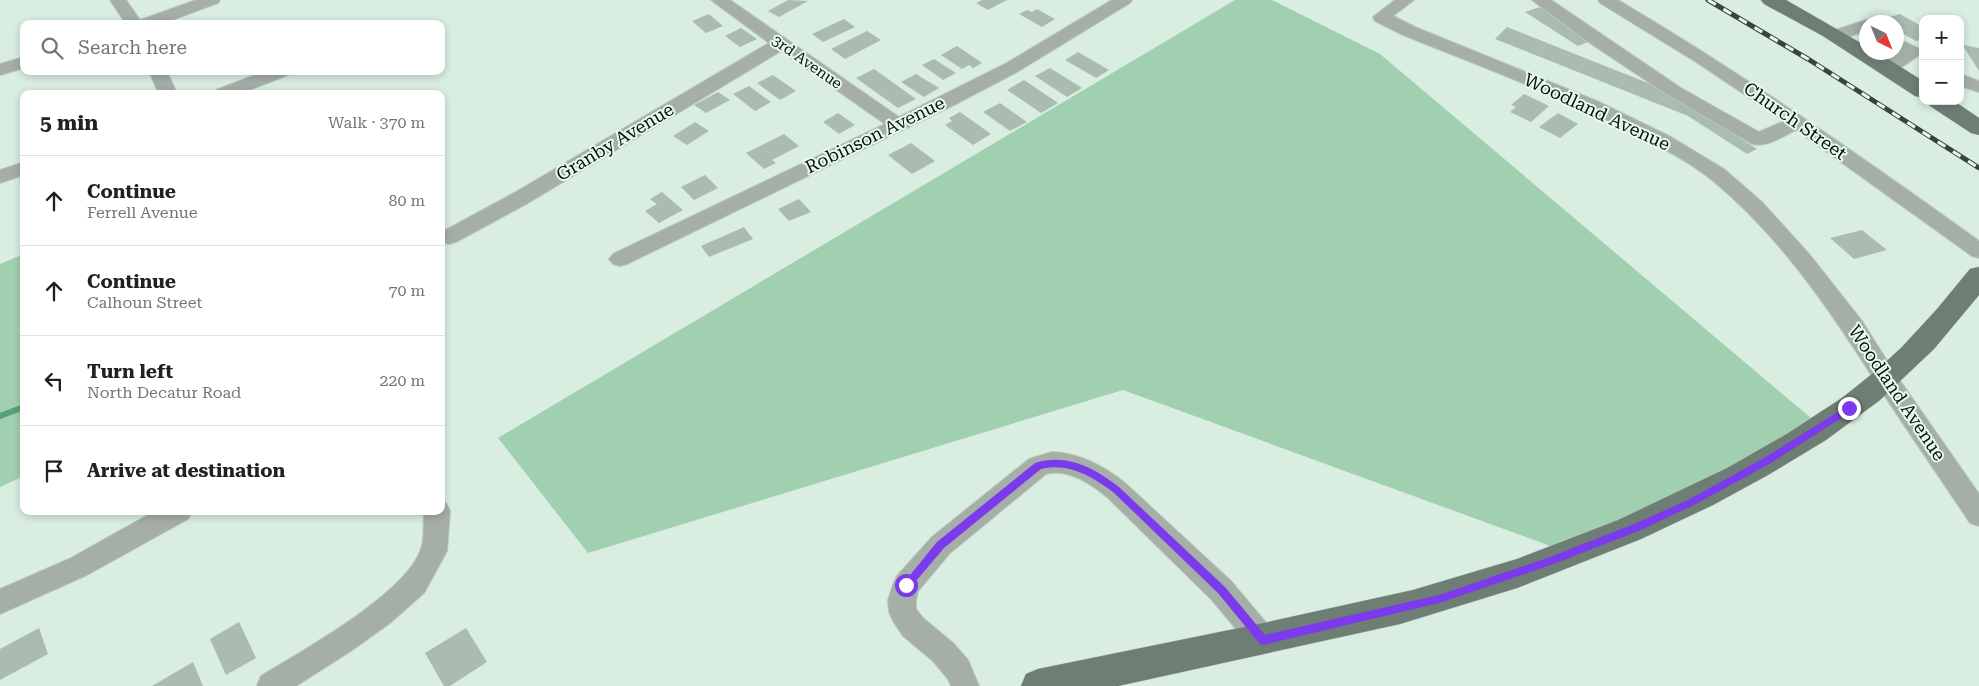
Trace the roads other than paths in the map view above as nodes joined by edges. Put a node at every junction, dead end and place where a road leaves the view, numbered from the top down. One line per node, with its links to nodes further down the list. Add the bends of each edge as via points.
1 (118, 0): 11 (street)
2 (212, 0): 12 (street)
3 (718, 0): 15 (street, 3rd Avenue)
4 (1088, 0): 10 (street)
5 (1124, 0): 10 (street, Robinson Avenue)
6 (1406, 0): 41 (street, Woodland Avenue, via 1381,17 1591,105 1664,141 1717,174 1755,207 1803,260 1854,327)
7 (1540, 0): 32 (street, via 1729,125 1759,140)
8 (1606, 0): 32 (street, Church Street, via 1723,71)
9 (1771, 0): 14 (main road)
10 (1106, 10): 33 (street, Robinson Avenue, via 1011,68)
11 (132, 20)
12 (155, 20)
13 (1859, 27): 14 (street)
14 (1835, 36): 16 (main road)
15 (780, 44): 33 (street, 3rd Avenue); 37 (street, Granby Avenue)
16 (1859, 48)
17 (1904, 48): 18 (street, via 1912,52)
18 (1904, 57)
19 (1876, 60): 22 (main road)
20 (1899, 60): 22 (street)
21 (20, 63): 23 (street)
22 (1886, 68): 28 (main road)
23 (0, 70)
24 (160, 75): 29 (street)
25 (272, 75): 30 (street)
26 (1964, 81): 27 (street)
27 (1979, 87)
28 (1919, 88)
29 (166, 90)
30 (232, 90)
31 (1945, 105): 34 (main road)
32 (1797, 122): 38 (street, Church Street)
33 (897, 124): 39 (street, Robinson Avenue)
34 (1979, 128)
35 (20, 169): 36 (street)
36 (0, 176)
37 (449, 238)
38 (1979, 251)
39 (620, 259)
40 (1979, 276): 41 (main road, via 1928,338)
41 (1886, 378): 44 (street, Woodland Avenue); 46 (main road, via 1849,408 1767,461 1638,527 1439,599)
42 (172, 515): 45 (street, via 78,567)
43 (438, 515): 47 (street, via 434,551 415,584 341,642)
44 (1979, 515)
45 (0, 602)
46 (1263, 640): 48 (street, via 1222,590 1116,490 1102,479 1068,463 1052,462 1038,466 940,545 906,585 903,612 913,627 943,652 958,670); 49 (main road)
47 (271, 686)
48 (965, 686)
49 (1038, 686)

